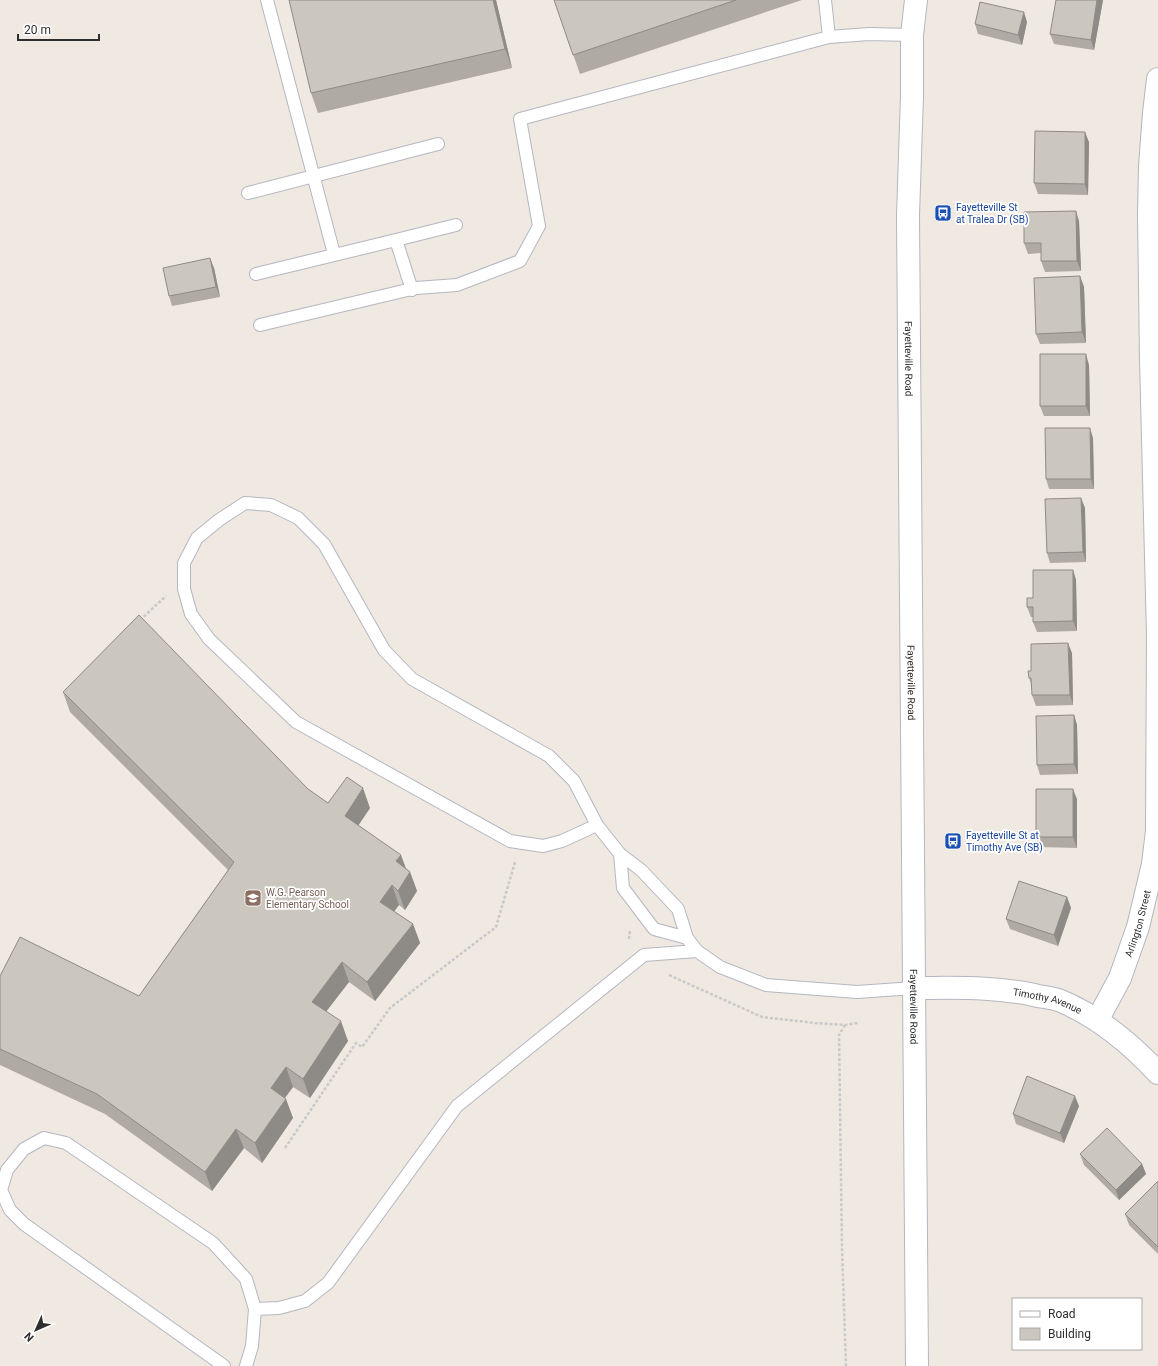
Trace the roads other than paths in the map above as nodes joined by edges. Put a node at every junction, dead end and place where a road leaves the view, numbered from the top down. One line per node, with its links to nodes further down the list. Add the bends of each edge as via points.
1 (267, 0): 8 (lane)
2 (825, 0): 5 (lane)
3 (916, 0): 4 (main road, Fayetteville Road)
4 (912, 35): 5 (lane, via 869,34); 21 (main road, Fayetteville Road, via 908,223)
5 (829, 37): 14 (lane, via 520,120 539,226 520,261 457,285)
6 (1158, 79): 16 (main road, Arlington Street, via 1150,166 1149,215)
7 (438, 144): 8 (lane)
8 (314, 176): 9 (lane); 12 (lane)
9 (248, 193)
10 (456, 225): 11 (lane)
11 (396, 240): 12 (lane); 14 (lane)
12 (334, 254): 13 (lane)
13 (256, 274)
14 (412, 290): 15 (lane)
15 (260, 325)
16 (1158, 636): 22 (main road, Arlington Street, via 1157,831 1153,864 1138,927 1125,964)
17 (597, 825): 17 (lane, via 574,781 549,756 412,679 384,650 324,544 298,518 271,505 245,503 197,538 184,563 184,589 191,614 209,639 296,722 510,842 542,846 562,842); 18 (lane)
18 (620, 854): 19 (lane, via 641,870 678,909); 19 (lane, via 623,888 654,929)
19 (687, 938): 20 (lane)
20 (697, 951): 21 (lane, via 720,967 766,986 857,992); 24 (lane, via 644,955 463,1101 328,1283 305,1301 279,1308)
21 (914, 988): 22 (main road, Timothy Avenue, via 990,988 1026,993 1060,1001); 27 (main road, Fayetteville Road)
22 (1098, 1020): 23 (main road, Timothy Avenue, via 1139,1053)
23 (1158, 1073)
24 (255, 1309): 25 (lane, via 246,1279 213,1243 66,1143 44,1138 24,1149 7,1170 2,1190 10,1210 24,1224); 26 (lane, via 252,1346)
25 (224, 1366)
26 (246, 1366)
27 (917, 1366)

